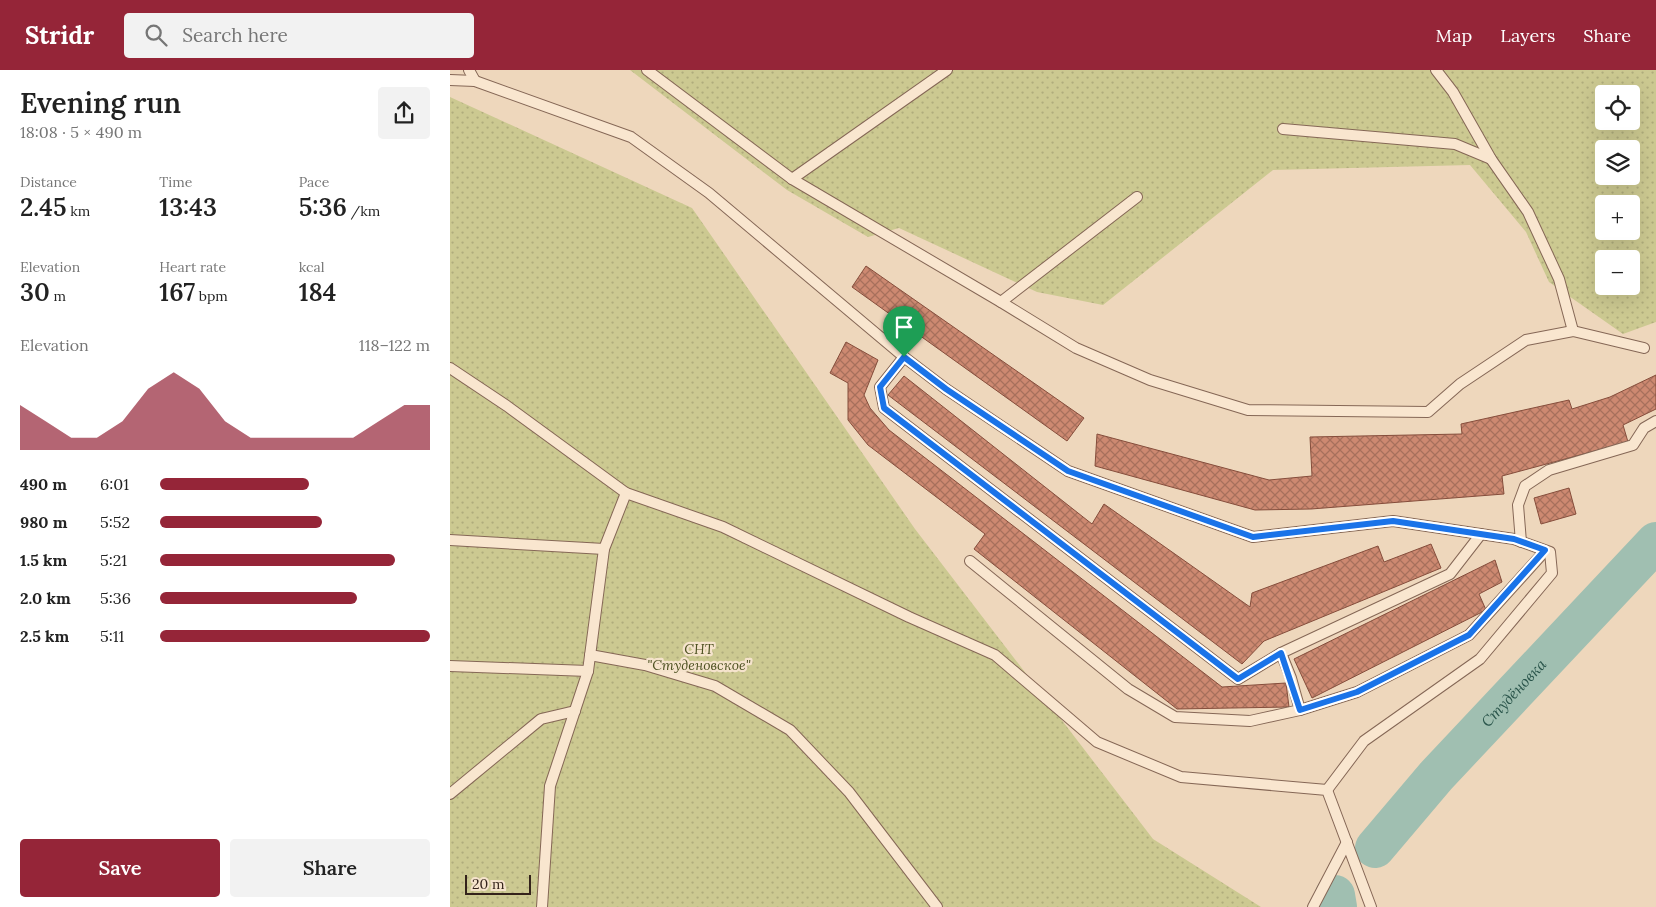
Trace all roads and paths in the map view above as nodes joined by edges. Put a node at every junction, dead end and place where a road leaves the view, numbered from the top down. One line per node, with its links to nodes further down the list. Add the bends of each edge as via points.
1 (470, 70): 6 (lane)
2 (647, 70): 9 (lane)
3 (947, 70): 9 (lane)
4 (1436, 70): 8 (lane, via 1453,92)
5 (450, 80): 6 (lane)
6 (475, 81): 14 (lane, via 631,137 710,193)
7 (1283, 129): 8 (lane, via 1455,144)
8 (1491, 159): 12 (lane, via 1528,212 1559,279)
9 (792, 179): 11 (lane)
10 (1137, 197): 11 (lane)
11 (1001, 302): 12 (lane, via 1076,348 1150,380 1248,410 1428,412 1460,384 1526,340)
12 (1573, 331): 13 (lane)
13 (1644, 348)
14 (904, 357): 18 (lane, via 1068,471 1253,537 1393,521); 24 (lane, via 880,387 884,408 1238,679)
15 (450, 368): 17 (lane)
16 (1656, 422): 20 (lane, via 1644,428 1633,445 1549,470 1525,486 1518,505)
17 (626, 493): 21 (lane); 30 (lane, via 723,527 909,618 995,655 1097,742 1172,774)
18 (1481, 534): 20 (lane); 24 (lane, via 1450,574)
19 (450, 540): 21 (lane)
20 (1521, 542): 22 (lane)
21 (604, 549): 25 (lane)
22 (1545, 550): 28 (lane, via 1469,635 1357,692); 30 (lane, via 1550,552 1552,573 1480,659 1364,741)
23 (970, 561): 28 (lane, via 1128,689 1175,717 1250,721)
24 (1281, 653): 28 (lane)
25 (590, 655): 27 (lane); 34 (lane, via 645,665 715,686 790,730 848,792)
26 (450, 666): 27 (lane)
27 (588, 671): 29 (lane)
28 (1300, 710)
29 (575, 711): 31 (lane, via 541,719); 33 (lane, via 550,786)
30 (1328, 790): 32 (lane)
31 (450, 794)
32 (1347, 842): 35 (lane); 36 (lane)
33 (542, 907)
34 (936, 907)
35 (1313, 907)
36 (1371, 907)

